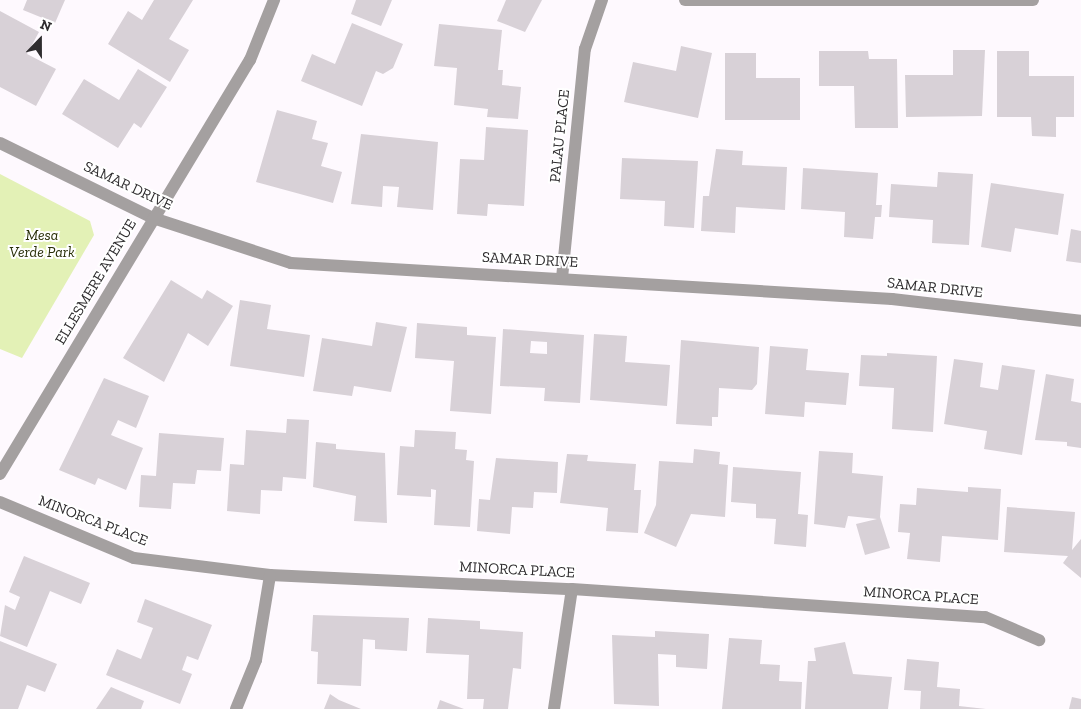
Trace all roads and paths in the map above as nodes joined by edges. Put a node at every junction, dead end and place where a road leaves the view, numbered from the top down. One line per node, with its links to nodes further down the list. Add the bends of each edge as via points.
1 (274, 0): 6 (street, ELLESMERE AVENUE, via 250,60)
2 (602, 0): 7 (street, PALAU PLACE, via 585,49)
3 (685, 0): 4 (street)
4 (1033, 0)
5 (0, 143): 6 (street, SAMAR DRIVE)
6 (153, 218): 7 (street, SAMAR DRIVE, via 291,262); 9 (street, ELLESMERE AVENUE)
7 (562, 278): 8 (street, SAMAR DRIVE, via 892,299)
8 (1081, 321)
9 (0, 474)
10 (0, 502): 11 (street, MINORCA PLACE, via 134,558)
11 (270, 575): 12 (street, MINORCA PLACE); 14 (street, via 256,660)
12 (572, 589): 13 (street, MINORCA PLACE, via 985,617); 15 (street)
13 (1039, 640)
14 (236, 709)
15 (554, 709)

